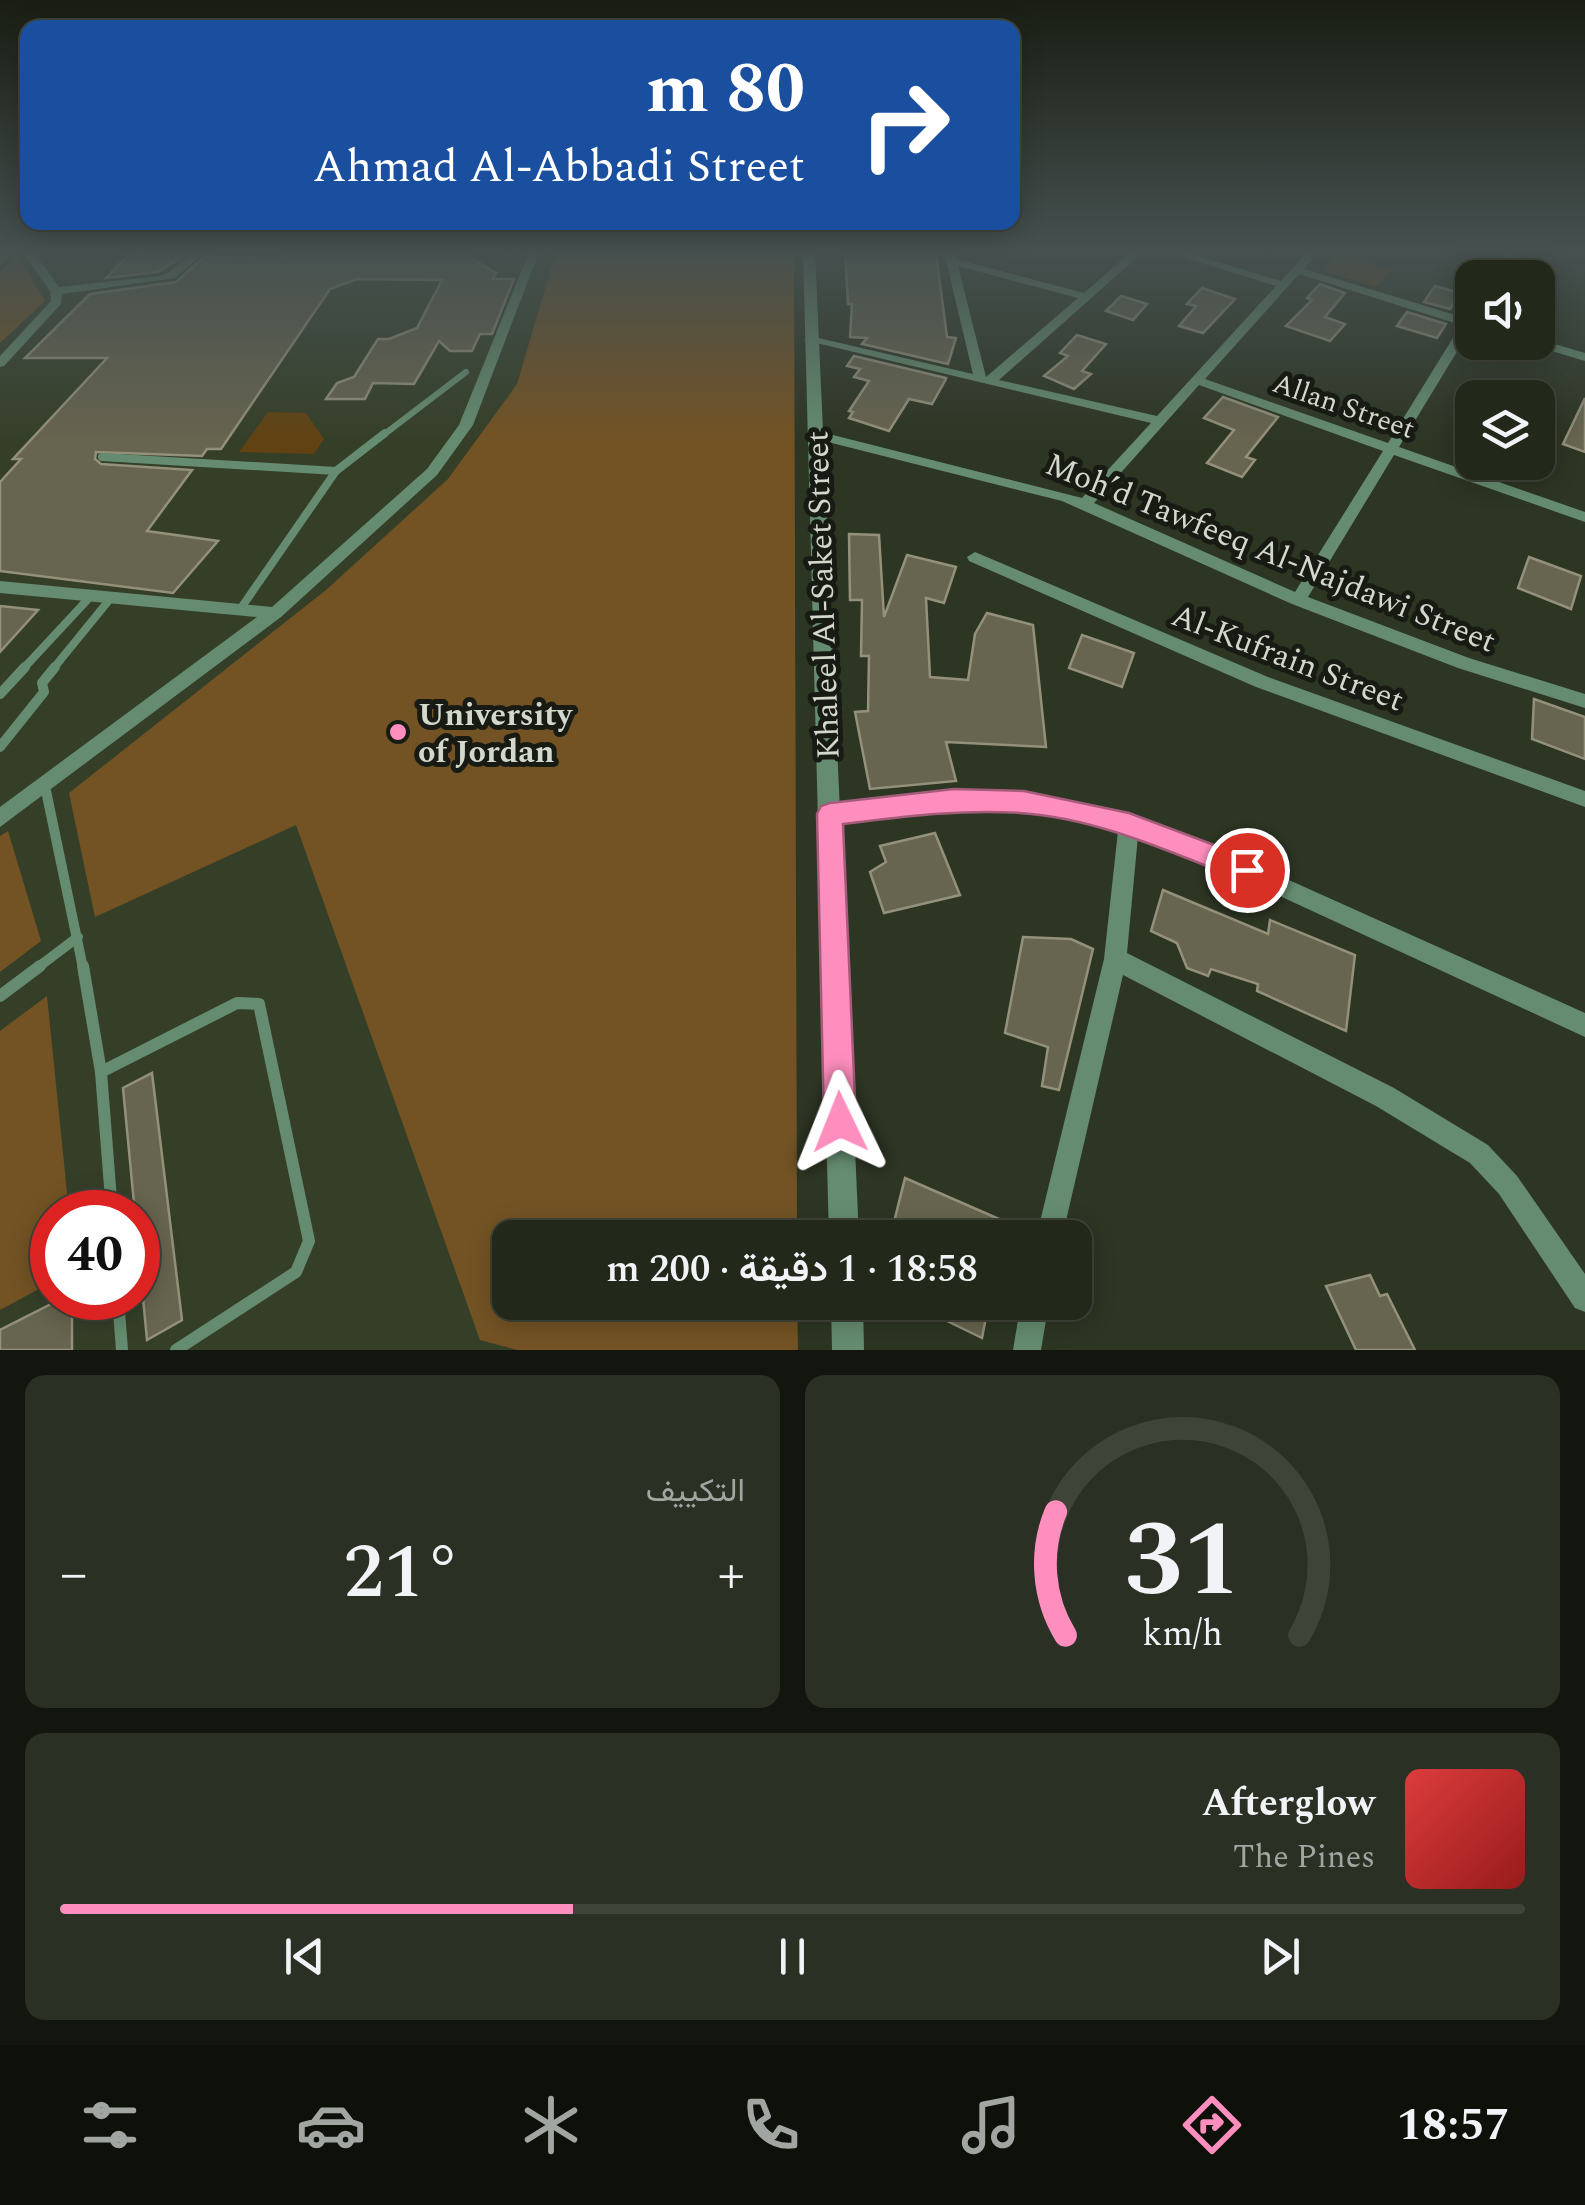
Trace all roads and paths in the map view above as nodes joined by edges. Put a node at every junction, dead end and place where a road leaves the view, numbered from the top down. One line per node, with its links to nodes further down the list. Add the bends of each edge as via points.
1 (45, 315): 11 (street)
2 (511, 315): 28 (street, via 466,425 432,472)
3 (810, 315): 7 (street, Khaleel Al-Saket Street)
4 (967, 315): 13 (street)
5 (1064, 315): 13 (street)
6 (1257, 315): 14 (street)
7 (810, 340): 13 (street); 16 (street, Khaleel Al-Saket Street)
8 (1455, 348): 17 (street)
9 (1555, 348): 10 (street)
10 (1585, 357)
11 (0, 363)
12 (466, 372): 19 (lane)
13 (986, 379): 15 (street)
14 (1199, 381): 15 (street); 17 (street, Allan Street)
15 (1159, 421): 20 (street)
16 (818, 435): 20 (street, Moh’d Tawfeeq Al-Najdawi Street); 36 (street, Khaleel Al-Saket Street)
17 (1394, 449): 21 (street, Allan Street); 26 (street)
18 (102, 457): 19 (lane)
19 (336, 472): 27 (lane)
20 (1084, 504): 26 (street, Moh’d Tawfeeq Al-Najdawi Street)
21 (1585, 517)
22 (975, 557): 35 (street, Al-Kufrain Street, via 1246,675)
23 (0, 587): 24 (street)
24 (90, 597): 25 (street); 29 (lane)
25 (110, 598): 27 (street); 30 (lane)
26 (1298, 600): 32 (street, Moh’d Tawfeeq Al-Najdawi Street, via 1464,663)
27 (242, 608): 28 (street)
28 (275, 613): 34 (street)
29 (15, 681): 30 (lane); 31 (lane)
30 (42, 683): 33 (lane, via 44,692)
31 (0, 694)
32 (1584, 695)
33 (0, 747)
34 (45, 786): 37 (street); 39 (lane)
35 (1585, 799)
36 (830, 814): 38 (street, via 987,799); 45 (street, Khaleel Al-Saket Street)
37 (0, 818)
38 (1129, 824): 40 (street); 42 (street, via 1214,854)
39 (78, 937): 41 (lane); 43 (lane)
40 (1114, 959): 46 (street); 47 (street, via 1386,1097 1479,1154)
41 (0, 996)
42 (1585, 1025)
43 (101, 1072): 44 (lane); 52 (lane, via 238,1003 259,1004 309,1241 296,1272)
44 (110, 1190)
45 (843, 1220)
46 (1053, 1220)
47 (1585, 1298)
48 (120, 1320): 51 (lane)
49 (847, 1320): 53 (street)
50 (1032, 1320): 54 (street)
51 (122, 1350)
52 (176, 1350)
53 (848, 1350)
54 (1028, 1350)

